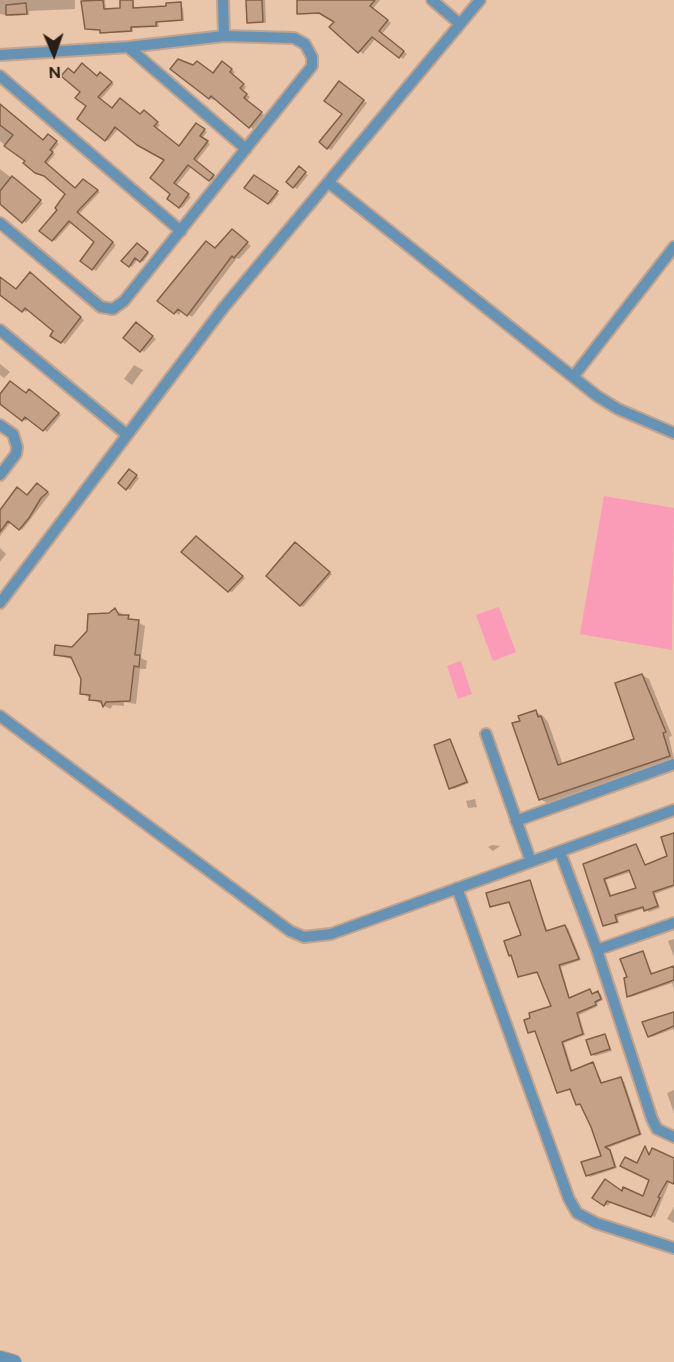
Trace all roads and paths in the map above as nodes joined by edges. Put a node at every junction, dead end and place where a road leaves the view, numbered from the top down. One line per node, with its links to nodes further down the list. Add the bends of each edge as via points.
1 (223, 0): 5 (street)
2 (432, 0): 4 (street)
3 (480, 0): 4 (street)
4 (460, 24): 10 (street)
5 (224, 36): 6 (street); 9 (street, via 294,38 305,44 312,57 312,66)
6 (128, 46): 7 (street); 9 (street)
7 (0, 55)
8 (0, 76): 12 (street)
9 (246, 149): 12 (street)
10 (328, 182): 15 (street); 18 (street)
11 (0, 223): 12 (street, via 108,310 124,301)
12 (181, 231)
13 (674, 248): 15 (street)
14 (0, 330): 18 (street)
15 (573, 376): 17 (street, via 618,409)
16 (0, 425): 19 (street, via 13,434 17,447)
17 (674, 433)
18 (126, 434): 20 (street)
19 (0, 475)
20 (0, 603)
21 (0, 716): 28 (street, via 290,931 304,937 331,934)
22 (486, 735): 25 (street)
23 (674, 764): 25 (street)
24 (674, 810): 26 (street)
25 (516, 821): 27 (street)
26 (560, 852): 27 (street); 30 (street)
27 (531, 862): 28 (street)
28 (457, 888): 32 (street, via 577,1213)
29 (674, 923): 30 (street)
30 (597, 950): 31 (street, via 652,1119 657,1129)
31 (674, 1137)
32 (674, 1248)
33 (0, 1358): 34 (street)
34 (14, 1362)

